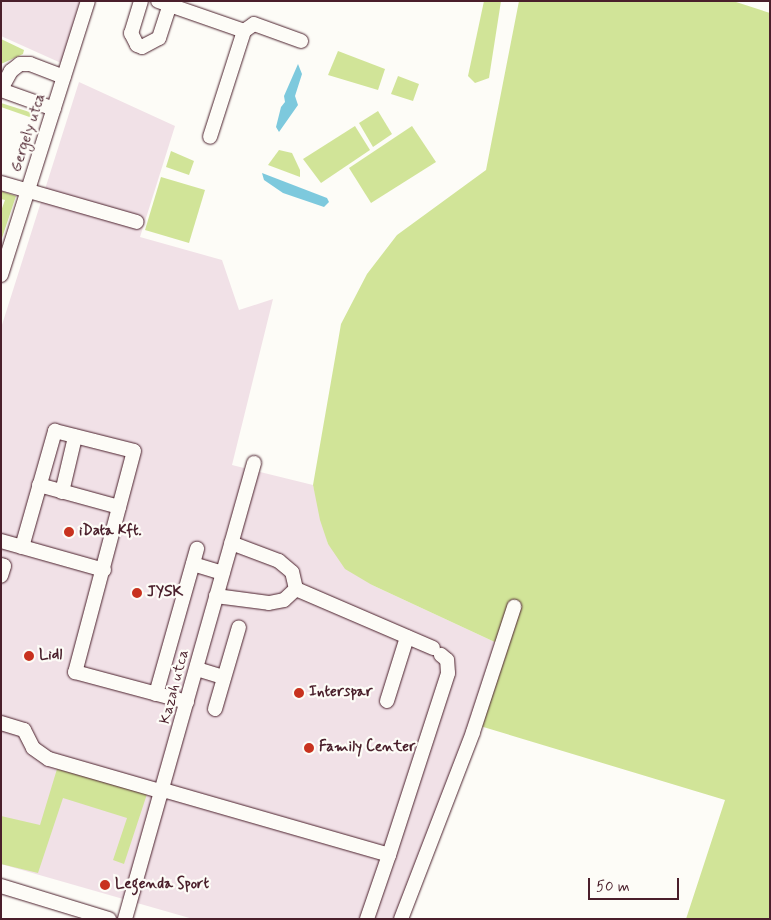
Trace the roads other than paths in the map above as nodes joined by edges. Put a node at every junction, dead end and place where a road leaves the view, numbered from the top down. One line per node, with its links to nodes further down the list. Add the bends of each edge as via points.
1 (88, 1): 6 (street, Gergely utca)
2 (140, 1): 3 (street, via 131,33 137,45 142,47 159,38)
3 (164, 3): 4 (street)
4 (244, 31): 5 (street, via 254,24); 9 (street)
5 (301, 41)
6 (64, 77): 7 (street, via 30,64 20,64 11,71); 8 (street, Gergely utca)
7 (1, 90): 8 (street)
8 (54, 109): 11 (street, Gergely utca)
9 (210, 137)
10 (1, 183): 11 (street)
11 (28, 191): 12 (street); 13 (street, Gergely utca)
12 (137, 222)
13 (1, 275)
14 (75, 437): 16 (street, via 54,431); 17 (street); 18 (street, via 134,451)
15 (254, 463): 20 (street, Kazah utca)
16 (39, 486): 17 (street); 21 (street)
17 (62, 492): 18 (street)
18 (119, 507): 25 (street)
19 (1, 541): 21 (street)
20 (231, 543): 26 (street, Kazah utca); 28 (street, via 279,561 295,578)
21 (22, 547): 25 (street)
22 (197, 549): 23 (street)
23 (193, 564): 26 (street); 35 (street)
24 (1, 565): 27 (street, via 4,566)
25 (104, 570): 35 (street, via 75,672)
26 (223, 573): 29 (street, Kazah utca)
27 (1, 576)
28 (296, 590): 29 (street, via 284,600 269,603); 32 (street)
29 (216, 596): 33 (street, Kazah utca)
30 (514, 607): 46 (street, via 473,732)
31 (239, 627): 34 (street)
32 (407, 637): 36 (street); 41 (street, via 437,652 446,660 448,673)
33 (196, 668): 34 (street); 37 (street, Kazah utca)
34 (224, 677): 38 (street)
35 (156, 694): 37 (street)
36 (386, 701)
37 (187, 702): 40 (street, Kazah utca)
38 (215, 709)
39 (1, 723): 40 (street, via 24,730 33,748 49,759)
40 (163, 791): 41 (street); 44 (street, Kazah utca)
41 (389, 855): 45 (street)
42 (1, 886): 43 (street)
43 (109, 919)
44 (125, 919)
45 (367, 919)
46 (401, 919)

